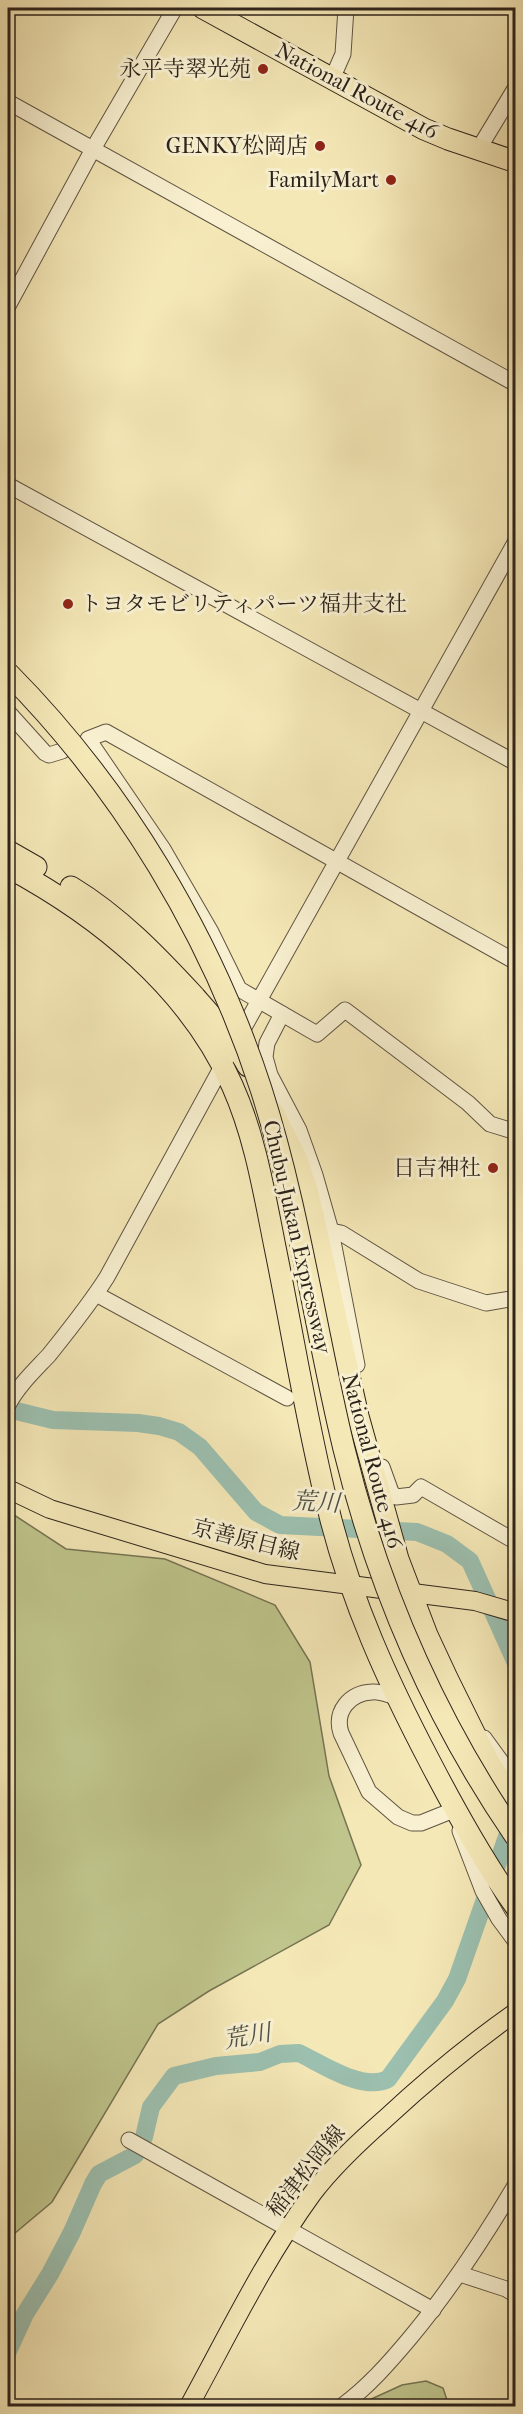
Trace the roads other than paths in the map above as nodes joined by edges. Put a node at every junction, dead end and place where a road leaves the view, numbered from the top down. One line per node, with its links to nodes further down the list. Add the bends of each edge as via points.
1 (175, 8): 7 (street)
2 (203, 8): 4 (highway, National Route 416)
3 (346, 8): 4 (street, via 344,54)
4 (332, 80): 8 (highway, National Route 416, via 424,129)
5 (516, 87): 8 (street)
6 (8, 102): 7 (street)
7 (93, 150): 10 (street); 11 (street)
8 (478, 150): 9 (highway, National Route 416)
9 (516, 162)
10 (8, 306)
11 (516, 384)
12 (8, 485): 15 (street)
13 (516, 541): 15 (street)
14 (8, 673): 41 (highway, Chubu-Jukan Expressway, bridge, via 75,748 126,817 192,927 229,1006 261,1087 285,1174 345,1449 375,1557 405,1636 445,1719)
15 (422, 711): 18 (street); 20 (street)
16 (8, 712): 17 (street, via 45,753)
17 (62, 751)
18 (516, 763)
19 (8, 851): 25 (highway, National Route 416, via 85,896 129,930 180,980)
20 (336, 863): 22 (street); 23 (street); 23 (street, via 106,732 84,742 163,849 239,989)
21 (8, 867): 26 (highway, via 64,900 121,942 176,998)
22 (516, 962)
23 (259, 1001): 24 (street); 25 (street)
24 (282, 1014): 27 (street, via 317,1034 345,1010 490,1124); 28 (street, via 267,1044 265,1058 270,1076 299,1130)
25 (234, 1044): 26 (street); 36 (highway, National Route 416, via 277,1118 308,1193 358,1416)
26 (222, 1066): 29 (street); 35 (highway, via 238,1100 261,1173 329,1513)
27 (516, 1132)
28 (331, 1231): 30 (street, via 341,1233 419,1281 463,1297 486,1304); 34 (street, via 356,1380 391,1492 403,1498 421,1487)
29 (96, 1294): 31 (street); 32 (street)
30 (516, 1298)
31 (287, 1398)
32 (11, 1399)
33 (8, 1489): 35 (main road, 京善原目線, via 44,1508 272,1575)
34 (516, 1542)
35 (350, 1585): 36 (main road, 京善原目線); 38 (highway)
36 (411, 1592): 37 (main road, 京善原目線, via 475,1601); 39 (highway, National Route 416, via 432,1646 489,1763)
37 (516, 1613)
38 (396, 1697): 40 (highway); 40 (street, via 372,1692 355,1697 343,1707 341,1732 369,1792 392,1813 421,1823)
39 (512, 1787)
40 (448, 1802): 42 (highway)
41 (516, 1838)
42 (507, 1913): 43 (street)
43 (516, 1942)
44 (516, 2012): 47 (main road, 稲津松岡線, via 444,2066 347,2153)
45 (135, 2143): 47 (street)
46 (516, 2184): 48 (street)
47 (289, 2228): 50 (street); 51 (main road, 稲津松岡線)
48 (460, 2274): 49 (street); 50 (street)
49 (516, 2295)
50 (434, 2310): 52 (street, via 389,2364)
51 (189, 2406)
52 (342, 2406)

